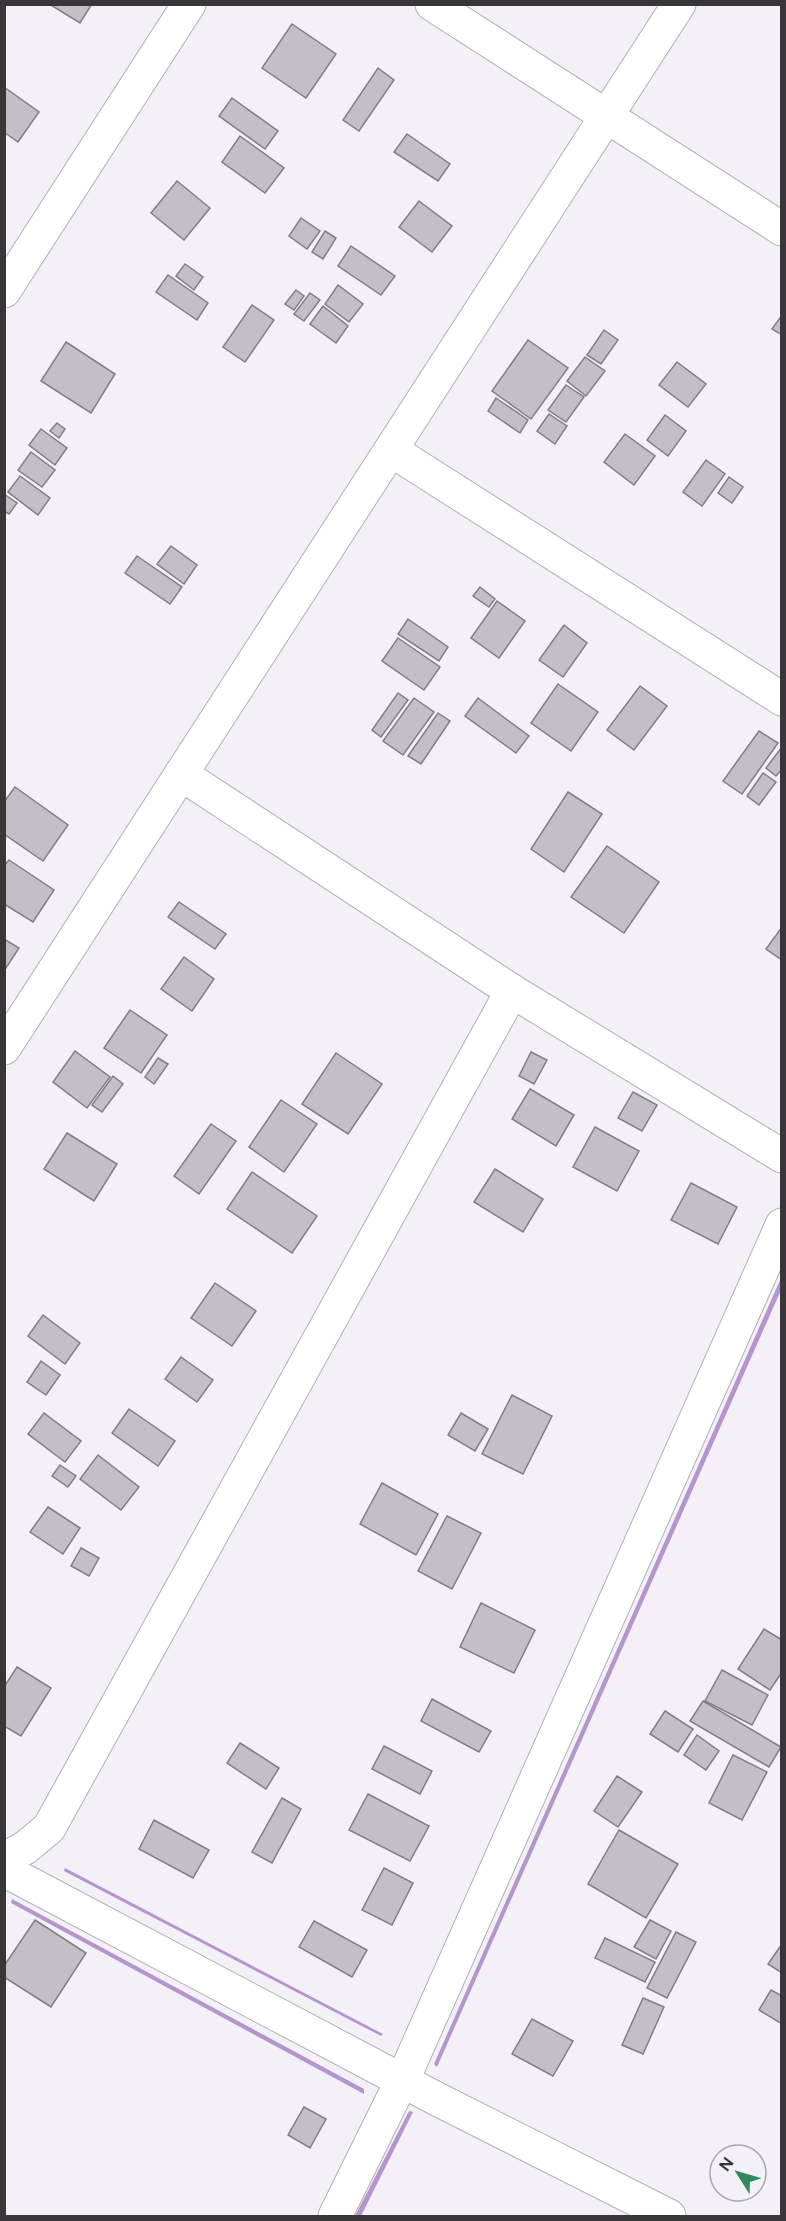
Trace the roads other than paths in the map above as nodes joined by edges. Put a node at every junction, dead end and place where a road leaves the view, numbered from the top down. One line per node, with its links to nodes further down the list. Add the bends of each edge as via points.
1 (189, 4): 6 (street)
2 (432, 4): 4 (street)
3 (679, 4): 4 (street)
4 (606, 117): 5 (street); 7 (street)
5 (782, 229)
6 (4, 291)
7 (391, 450): 8 (street); 9 (street)
8 (782, 699)
9 (181, 774): 10 (street); 11 (street)
10 (512, 991): 12 (street); 14 (street, via 49,1828)
11 (4, 1048)
12 (782, 1156)
13 (782, 1225): 16 (street)
14 (4, 1859)
15 (4, 1870): 16 (street)
16 (402, 2079): 17 (street); 18 (street)
17 (334, 2217)
18 (669, 2217)

